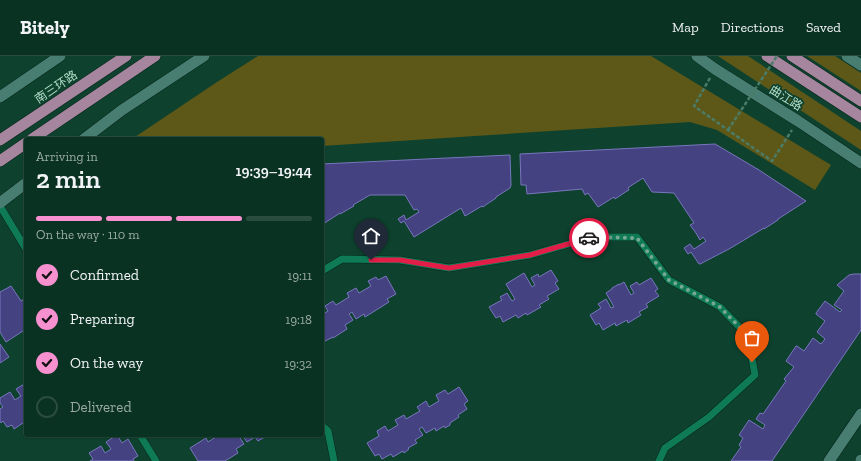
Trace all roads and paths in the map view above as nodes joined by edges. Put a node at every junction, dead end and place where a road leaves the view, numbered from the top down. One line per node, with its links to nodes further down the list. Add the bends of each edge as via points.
1 (60, 56): 14 (main road)
2 (126, 56): 21 (highway, 南三环路)
3 (155, 56): 19 (highway)
4 (196, 56): 13 (main road)
5 (204, 56): 13 (main road)
6 (697, 56): 12 (main road, 曲江路)
7 (768, 56): 16 (highway, 曲江路)
8 (776, 56): 18 (path, bridge)
9 (792, 56): 15 (highway)
10 (847, 56): 11 (main road)
11 (861, 65)
12 (715, 69): 17 (main road, 曲江路); 18 (path, via 694,106)
13 (180, 71): 20 (main road)
14 (0, 96)
15 (861, 101)
16 (861, 117)
17 (798, 121): 18 (path, via 772,161); 24 (main road, 曲江路)
18 (728, 130)
19 (35, 137)
20 (87, 137)
21 (0, 140)
22 (24, 144): 23 (highway)
23 (0, 160)
24 (861, 163)
25 (24, 185): 26 (main road)
26 (0, 205): 27 (lane)
27 (24, 246)
28 (324, 270): 34 (lane, via 342,259 400,260 449,268 530,255 593,237 637,238 669,280 720,307 748,336 755,375 709,417 665,448)
29 (861, 414): 35 (main road)
30 (324, 428): 33 (lane, via 328,431)
31 (141, 437): 32 (lane)
32 (156, 461)
33 (334, 461)
34 (659, 461)
35 (829, 461)

